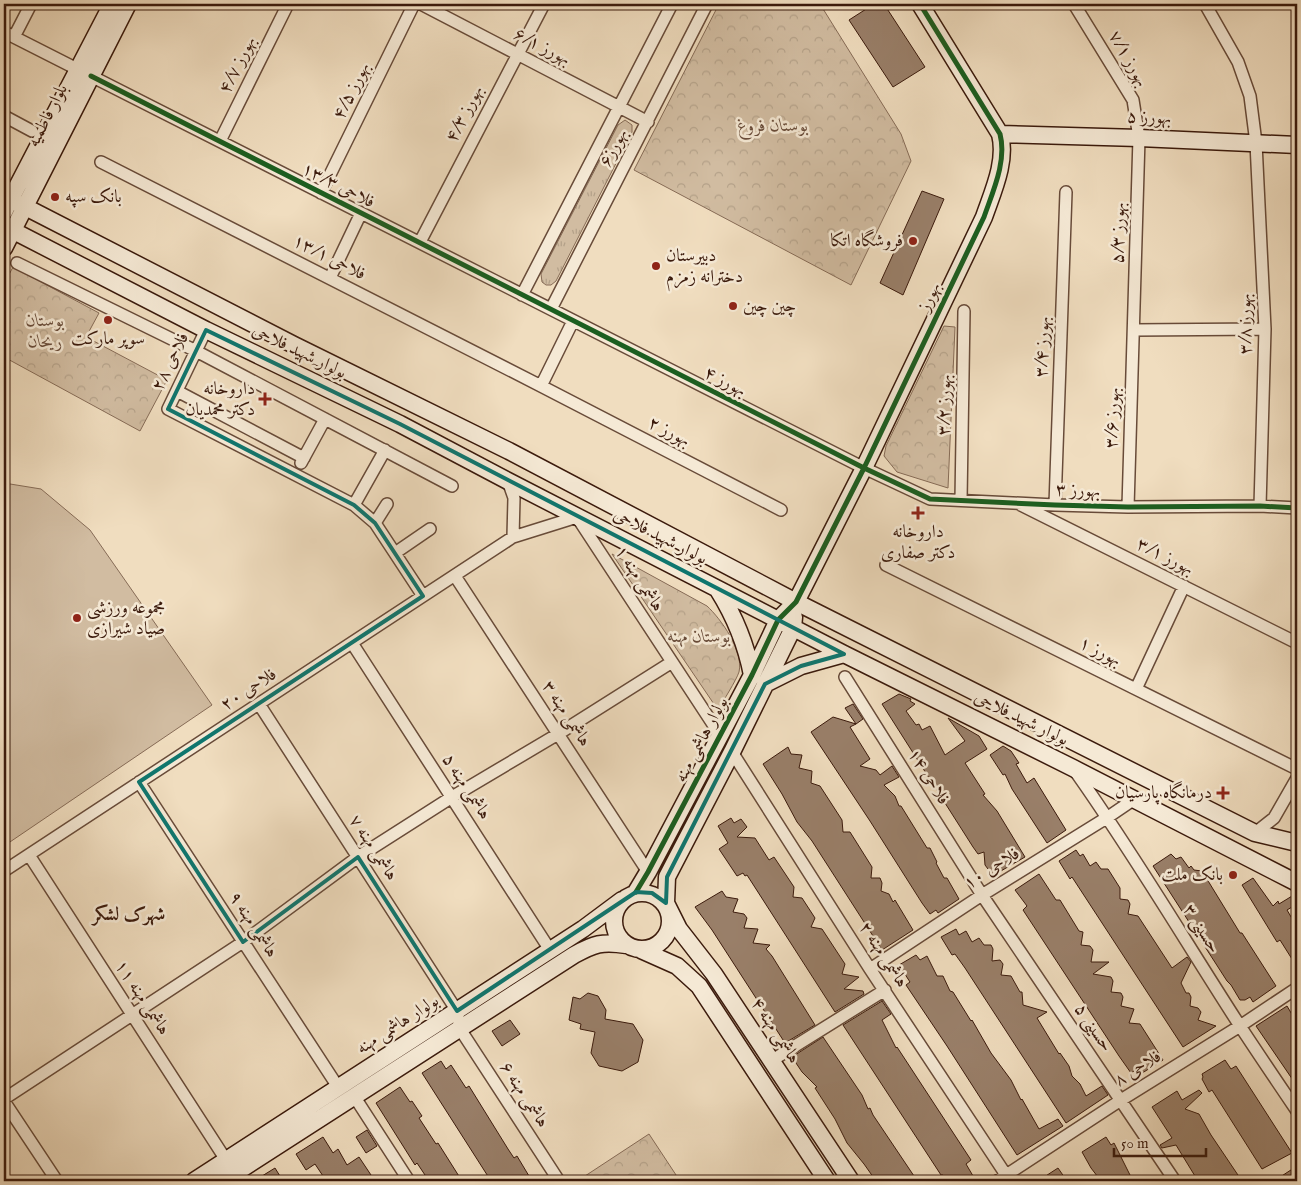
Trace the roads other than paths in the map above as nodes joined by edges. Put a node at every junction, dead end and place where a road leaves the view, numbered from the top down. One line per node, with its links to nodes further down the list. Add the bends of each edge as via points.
1 (31, 4): 13 (street)
2 (112, 4): 15 (street, بلوار فاطمیه)
3 (128, 4): 15 (street, بلوار فاطمیه)
4 (288, 4): 22 (street, بهورز ۴/۷)
5 (414, 4): 27 (street, بهورز ۴/۵)
6 (421, 4): 14 (street, بهورز ۶/۱)
7 (544, 4): 14 (street, بهورز ۴/۳)
8 (672, 4): 16 (street, بهورز۶)
9 (707, 4): 18 (street, بهورز۶)
10 (920, 4): 20 (street, بهورز)
11 (1074, 4): 21 (street, بهورز ۷/۱, via 1133,100)
12 (1206, 4): 23 (street, بهورز ۳/۸, via 1238,62 1250,96)
13 (9, 34): 15 (street, فلاحی ۱۳/۳)
14 (516, 54): 16 (street, بهورز ۶/۱); 31 (street, بهورز ۴/۳)
15 (85, 73): 22 (street, فلاحی ۱۳/۳); 28 (street, بلوار فاطمیه)
16 (620, 107): 18 (street, بهورز ۶/۱); 35 (street, بهورز۶)
17 (4, 116): 19 (street)
18 (648, 122): 36 (street, بهورز۶)
19 (32, 130)
20 (1000, 134): 21 (street, بهورز ۵); 48 (street, بهورز, via 1002,157 984,216)
21 (1139, 138): 23 (street, بهورز ۵); 41 (street, بهورز ۵/۳)
22 (220, 141): 27 (street, فلاحی ۱۳/۳)
23 (1256, 143): 24 (street, بهورز ۵); 39 (street, بهورز ۳/۸)
24 (1297, 146)
25 (101, 162): 34 (street, فلاحی ۱۳/۱)
26 (1066, 192): 56 (street, بهورز ۳/۴)
27 (321, 193): 29 (street, فلاحی ۱۳/۳)
28 (11, 203): 30 (street, بلوار فاطمیه); 71 (street, بولوار شهید فلاحی, via 509,451)
29 (361, 213): 31 (street, فلاحی ۱۳/۳); 34 (street)
30 (8, 228): 32 (street, بلوار فاطمیه); 40 (street, بولوار شهید فلاحی)
31 (420, 242): 35 (street, فلاحی ۱۳/۳)
32 (4, 248)
33 (16, 263): 42 (street)
34 (330, 278): 43 (street, فلاحی ۱۳/۱)
35 (522, 295): 36 (street, فلاحی ۱۳/۳)
36 (551, 309): 38 (street, فلاحی ۱۳/۳)
37 (964, 311): 52 (street, بهورز ۳/۲)
38 (573, 320): 43 (street); 48 (street, بهورز ۴)
39 (1265, 329): 41 (street); 58 (street, بهورز ۳/۸)
40 (206, 330): 42 (street, فلاحی ۲۸); 50 (street, بولوار شهید فلاحی, via 400,424)
41 (1134, 330): 57 (street, بهورز ۳/۶)
42 (196, 351): 44 (street, فلاحی ۲۸); 45 (street)
43 (541, 386): 60 (street, بهورز ۲)
44 (177, 391): 47 (street); 49 (street, فلاحی ۲۸, via 168,409)
45 (325, 419): 46 (street); 47 (street)
46 (385, 450): 51 (street); 55 (street)
47 (304, 458): 49 (street)
48 (864, 468): 52 (street, بهورز ۳, via 930,499); 71 (street, بهورز)
49 (295, 474): 55 (street)
50 (508, 481): 61 (street, بولوار شهید فلاحی); 64 (street, via 514,498)
51 (452, 486)
52 (961, 500): 53 (street, بهورز ۳)
53 (1016, 503): 56 (street, بهورز ۳); 68 (street, بهورز ۳/۱)
54 (387, 504): 62 (street)
55 (354, 505): 62 (street)
56 (1055, 505): 57 (street, بهورز ۳)
57 (1128, 506): 58 (street, بهورز ۳)
58 (1260, 506): 59 (street, بهورز ۳)
59 (1297, 508)
60 (781, 510)
61 (577, 517): 64 (street, فلاحی ۲۰); 69 (street, بولوار شهید فلاحی); 77 (street, هاشمی مهنه ۱)
62 (375, 523): 65 (street)
63 (430, 529): 65 (street)
64 (513, 537): 67 (street, فلاحی ۲۰)
65 (394, 553): 70 (street)
66 (886, 565): 80 (street, بهورز ۱)
67 (455, 576): 70 (street, فلاحی ۲۰); 82 (street, هاشمی مهنه ۳)
68 (1184, 586): 74 (street, بهورز ۳/۱); 80 (street)
69 (718, 590): 72 (street, بولوار شهید فلاحی); 79 (street, via 733,613)
70 (423, 596): 75 (street, فلاحی ۲۰)
71 (796, 602): 72 (street, بولوار هاشمی مهنه); 73 (street, بولوار هاشمی مهنه); 92 (street, بولوار شهید فلاحی)
72 (778, 620): 73 (street, بولوار شهید فلاحی); 79 (street, بولوار هاشمی مهنه)
73 (793, 628): 76 (street, بولوار شهید فلاحی); 79 (street, بولوار هاشمی مهنه)
74 (1297, 642)
75 (352, 643): 81 (street, فلاحی ۲۰); 89 (street, هاشمی مهنه ۵)
76 (844, 654): 79 (street); 85 (street, بولوار شهید فلاحی)
77 (672, 662): 82 (street); 83 (street, هاشمی مهنه ۱)
78 (845, 677): 99 (street, فلاحی ۱۴)
79 (758, 680): 83 (street, بولوار هاشمی مهنه); 84 (street, بولوار هاشمی مهنه)
80 (1136, 689): 86 (street, بهورز ۱)
81 (259, 704): 88 (street, فلاحی ۲۰); 95 (street, هاشمی مهنه ۷)
82 (558, 734): 89 (street); 97 (street, هاشمی مهنه ۳)
83 (720, 735): 97 (street, بولوار هاشمی مهنه)
84 (732, 752): 101 (street, بولوار هاشمی مهنه, via 667,876); 105 (street, هاشمی مهنه ۲)
85 (1073, 768): 90 (street, بولوار شهید فلاحی); 91 (street, حسینی ۳)
86 (1297, 769)
87 (1297, 778): 92 (street, via 1274,818)
88 (140, 782): 94 (street, فلاحی ۲۰); 102 (street, هاشمی مهنه ۹)
89 (452, 797): 95 (street); 104 (street, هاشمی مهنه ۵)
90 (1133, 800): 91 (street, فلاحی ۱۰); 98 (street, بولوار شهید فلاحی)
91 (1108, 818): 99 (street, فلاحی ۱۰); 110 (street, حسینی ۳)
92 (1255, 833): 93 (street, بولوار شهید فلاحی)
93 (1297, 843)
94 (29, 855): 96 (street, فلاحی ۲۰); 109 (street, هاشمی مهنه ۱۱)
95 (358, 857): 102 (street); 108 (street, هاشمی مهنه ۷)
96 (4, 871)
97 (648, 872): 100 (street, بولوار هاشمی مهنه)
98 (1297, 883)
99 (982, 895): 105 (street, فلاحی ۱۰); 116 (street, حسینی ۵)
100 (629, 896): 101 (street, via 652,893); 103 (street, via 614,915 615,931); 104 (street, بولوار هاشمی مهنه)
101 (666, 903): 103 (street, via 672,918 668,934 657,946); 112 (street, هاشمی مهنه ۴, via 679,929 714,974)
102 (243, 942): 109 (street); 113 (street, هاشمی مهنه ۹)
103 (633, 947): 111 (street, بولوار هاشمی مهنه, via 608,942 588,947); 124 (street, via 677,966 699,986)
104 (550, 950): 108 (street, بولوار هاشمی مهنه)
105 (870, 968): 107 (street, هاشمی مهنه ۲)
106 (1297, 988): 110 (street, فلاحی ۸)
107 (885, 990): 112 (street); 119 (street, هاشمی مهنه ۲)
108 (457, 1011): 111 (street); 113 (street, بولوار هاشمی مهنه)
109 (132, 1015): 115 (street); 118 (street, هاشمی مهنه ۱۱)
110 (1240, 1026): 116 (street, فلاحی ۸); 117 (street, حسینی ۳)
111 (460, 1029): 114 (street, بولوار هاشمی مهنه); 123 (street, هاشمی مهنه ۶)
112 (771, 1061): 125 (street, هاشمی مهنه ۴)
113 (338, 1087): 118 (street, بولوار هاشمی مهنه)
114 (354, 1096): 118 (street, بولوار هاشمی مهنه); 122 (street)
115 (4, 1100): 120 (street)
116 (1121, 1100): 119 (street, فلاحی ۸); 126 (street, حسینی ۵)
117 (1297, 1111)
118 (232, 1174): 121 (street, بولوار هاشمی مهنه)
119 (1004, 1179)
120 (57, 1181)
121 (194, 1181)
122 (409, 1181)
123 (559, 1181)
124 (827, 1181)
125 (851, 1181)
126 (1175, 1181)

